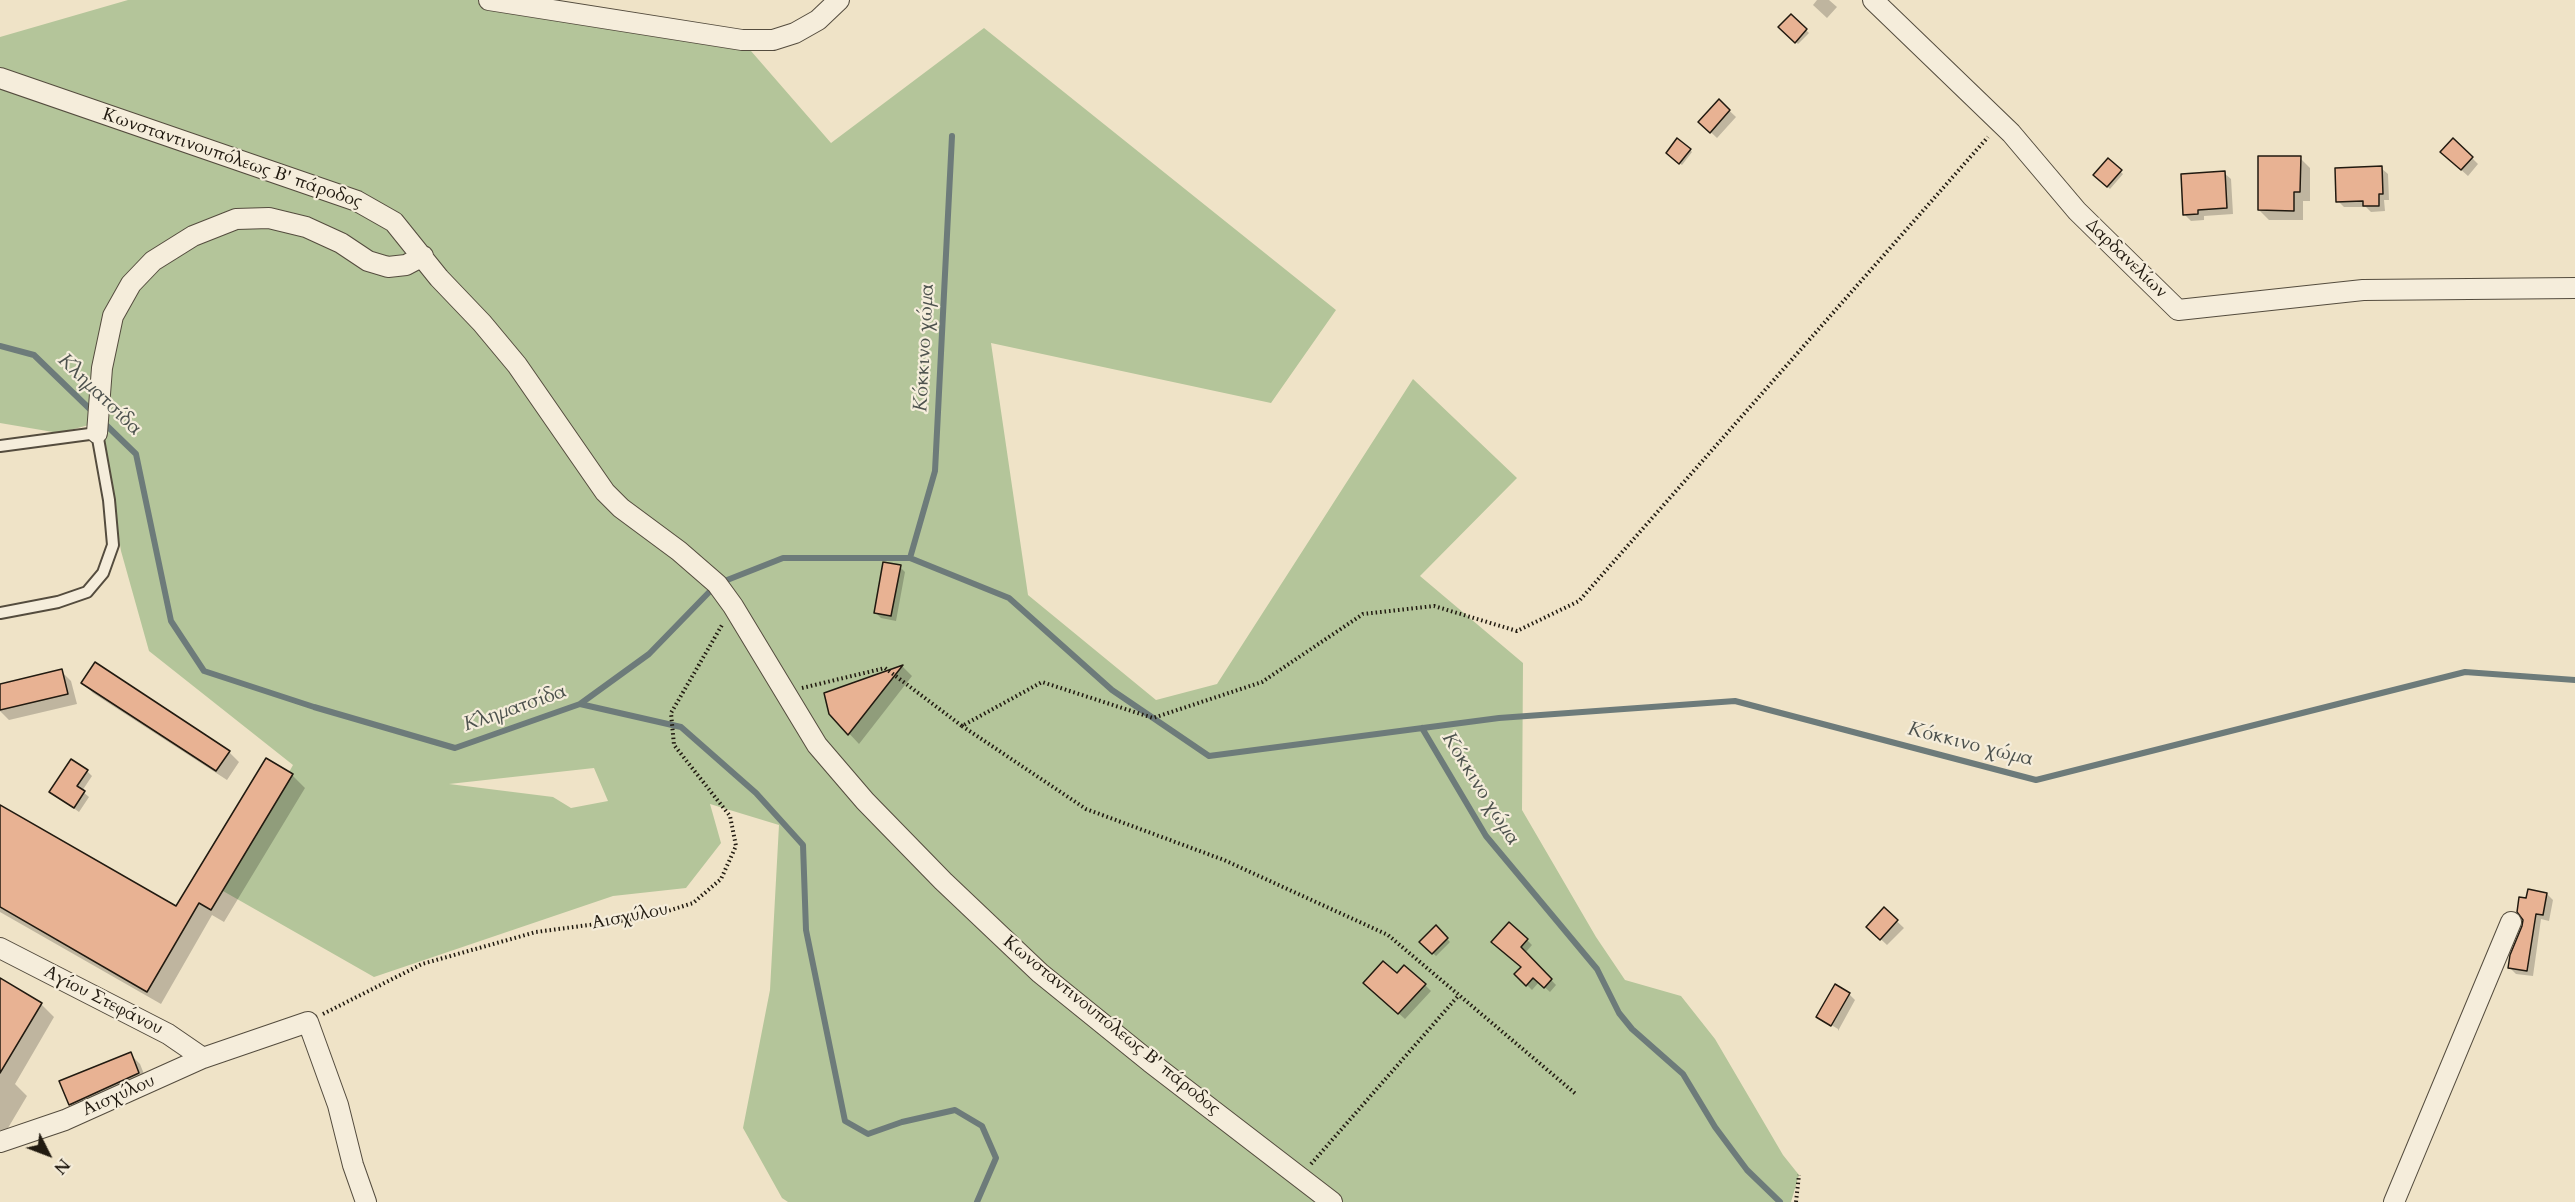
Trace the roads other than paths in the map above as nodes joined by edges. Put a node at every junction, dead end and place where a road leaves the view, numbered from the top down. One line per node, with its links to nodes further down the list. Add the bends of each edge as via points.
1 (489, 0): 2 (street, via 742,40 773,40 795,33 818,20)
2 (839, 0)
3 (1873, 0): 6 (street, Δαρδανελίων, via 2000,123 2076,211 2178,310 2363,290)
4 (0, 78): 5 (street, Κωνσταντινουπόλεως Β' πάροδος, via 357,201 394,222)
5 (423, 256): 7 (street, via 406,265 388,267 368,261 306,227 269,218 236,219 193,236 153,261 131,284 113,316 102,368); 15 (street, Κωνσταντινουπόλεως Β' πάροδος, via 518,365 605,492 717,584 817,745 865,801 1040,973)
6 (2575, 288)
7 (98, 433): 8 (lane); 9 (lane, via 113,544 103,573 87,592)
8 (0, 446)
9 (0, 613)
10 (2511, 922): 16 (street)
11 (0, 948): 12 (street, Αγίου Στεφάνου, via 168,1034)
12 (203, 1058): 13 (street, Αισχύλου, via 65,1120); 14 (street, Αισχύλου, via 308,1022 338,1105)
13 (0, 1142)
14 (366, 1202)
15 (1332, 1202)
16 (2394, 1202)

